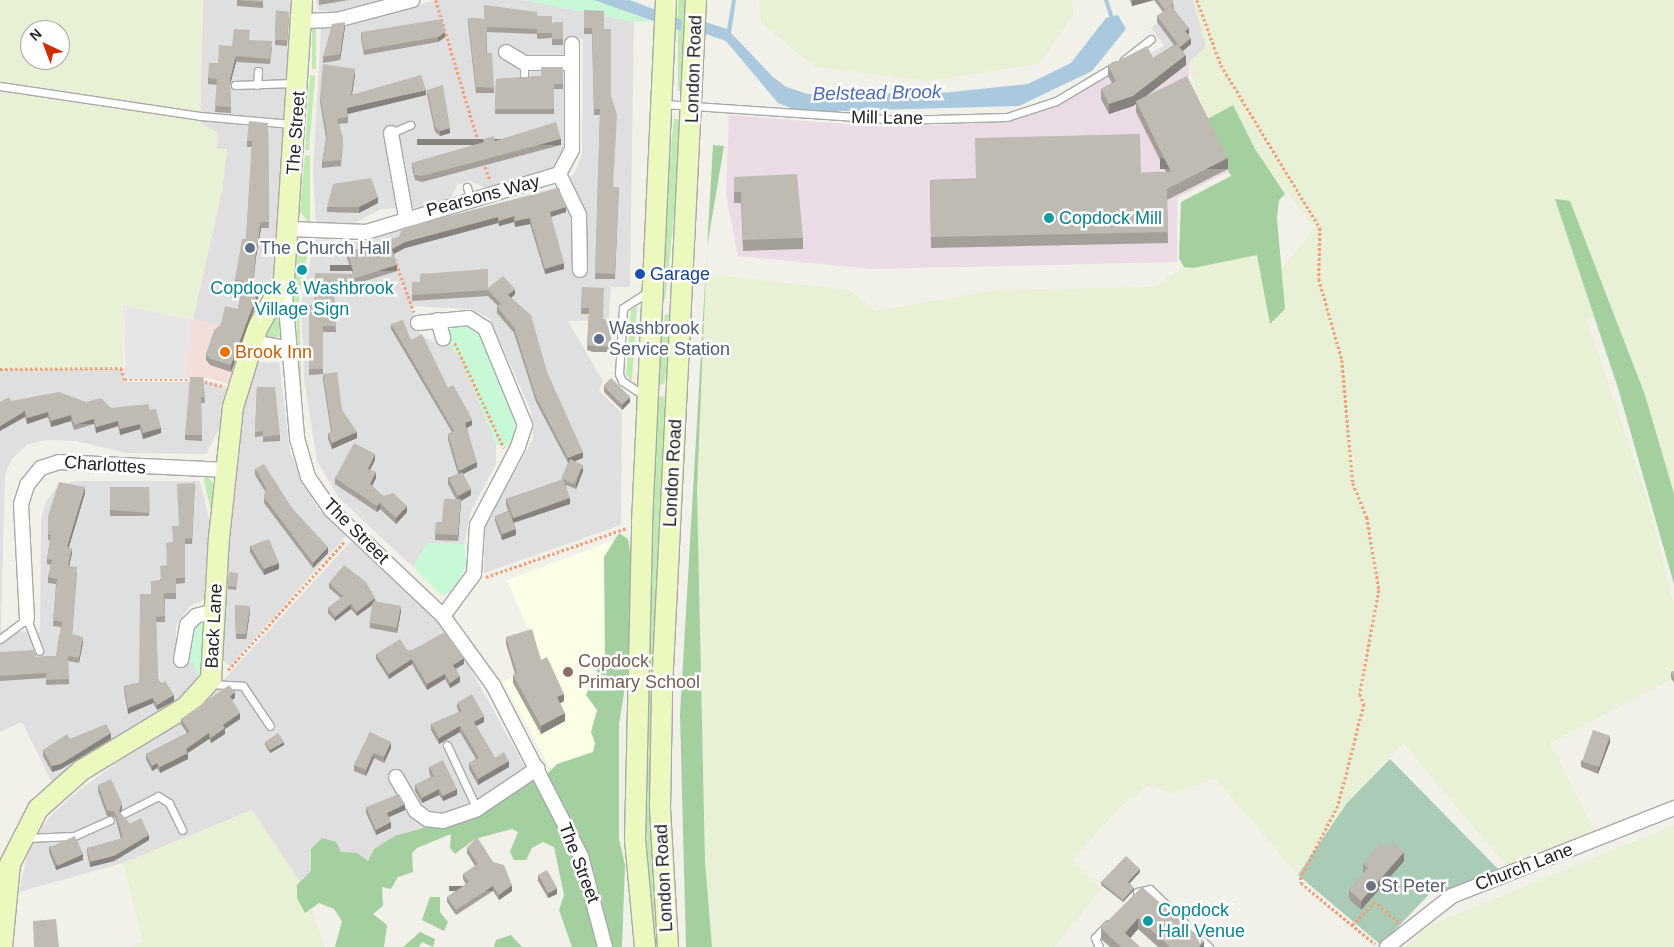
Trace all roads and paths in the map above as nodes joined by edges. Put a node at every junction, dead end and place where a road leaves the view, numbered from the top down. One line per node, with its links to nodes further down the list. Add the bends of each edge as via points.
1 (302, 0): 7 (street, The Street)
2 (412, 0): 7 (street, via 337,20)
3 (436, 0): 23 (path)
4 (1197, 0): 61 (path, via 1221,64 1320,228 1319,279 1342,360 1353,483 1367,517 1380,590 1360,694 1364,704 1338,806 1301,877 1301,883)
5 (666, 1): 17 (street, London Road)
6 (696, 2): 18 (street, London Road)
7 (304, 21): 13 (street, The Street)
8 (1152, 39): 18 (lane, Mill Lane, via 1056,101 993,118 896,120)
9 (572, 44): 11 (street, Pearsons Way)
10 (506, 52): 11 (street, via 524,69)
11 (572, 63): 22 (street, Pearsons Way, via 572,150)
12 (258, 71): 15 (lane)
13 (300, 82): 15 (lane); 19 (street, The Street)
14 (235, 85): 15 (lane)
15 (257, 85)
16 (0, 86): 19 (lane, via 200,116)
17 (662, 104): 18 (lane, Mill Lane); 29 (street, London Road)
18 (692, 106): 66 (street, London Road, via 662,688 660,808)
19 (297, 124): 25 (street, The Street)
20 (410, 125): 21 (lane)
21 (391, 133): 24 (street, Pearsons Way)
22 (560, 174): 23 (street, Pearsons Way); 27 (street, Pearsons Way, via 579,214)
23 (493, 192): 24 (street, Pearsons Way, via 468,193)
24 (406, 217): 25 (street, Pearsons Way, via 366,232)
25 (290, 229): 28 (street, The Street)
26 (392, 251): 30 (path)
27 (580, 270)
28 (284, 280): 32 (street, Back Lane, via 267,304); 33 (street, The Street)
29 (654, 290): 36 (street, London Road); 36 (lane, via 637,295 623,308 619,374 622,381)
30 (418, 323): 31 (street)
31 (441, 330): 37 (path, via 464,356 500,446); 37 (street, via 469,318 491,337 525,425)
32 (252, 342): 33 (street); 35 (street, Back Lane)
33 (286, 348): 40 (street, The Street, via 303,466 323,500)
34 (0, 369): 35 (path, via 121,368 125,380 210,380)
35 (237, 390): 38 (street, Back Lane)
36 (648, 398): 39 (street, London Road)
37 (514, 454): 41 (street, via 477,525)
38 (226, 470): 42 (street, Charlottes, via 59,462 41,468 27,485 21,504); 43 (street, Back Lane)
39 (642, 523): 41 (path, via 485,577); 65 (street, London Road, via 635,840)
40 (354, 531): 44 (street, The Street); 48 (path, via 220,680)
41 (474, 574): 44 (street)
42 (21, 611): 45 (lane); 46 (lane)
43 (214, 612): 47 (street, via 202,613 187,625); 48 (street, Back Lane)
44 (443, 616): 51 (street, The Street, via 493,686)
45 (0, 639)
46 (39, 651)
47 (181, 660)
48 (209, 684): 49 (lane, via 243,686); 58 (street, Back Lane, via 186,707 68,780 42,804)
49 (270, 726)
50 (446, 745): 54 (lane)
51 (538, 768): 54 (street); 64 (street, The Street, via 581,856)
52 (396, 777): 54 (street, via 412,806 427,819 452,820)
53 (1674, 808): 62 (street, Church Lane, via 1464,890)
54 (477, 809)
55 (123, 814): 57 (lane, via 158,796 169,802)
56 (110, 820): 58 (lane, via 61,839)
57 (182, 830)
58 (21, 837): 63 (street, Back Lane, via 6,883)
59 (1133, 896): 68 (lane, via 1140,890 1150,890)
60 (1114, 917): 67 (lane, via 1095,938)
61 (1352, 925): 62 (path, via 1374,901); 69 (path)
62 (1406, 928): 70 (street, Church Lane)
63 (2, 947)
64 (605, 947)
65 (644, 947)
66 (668, 947)
67 (1098, 947)
68 (1209, 947)
69 (1378, 947)
70 (1387, 947)

